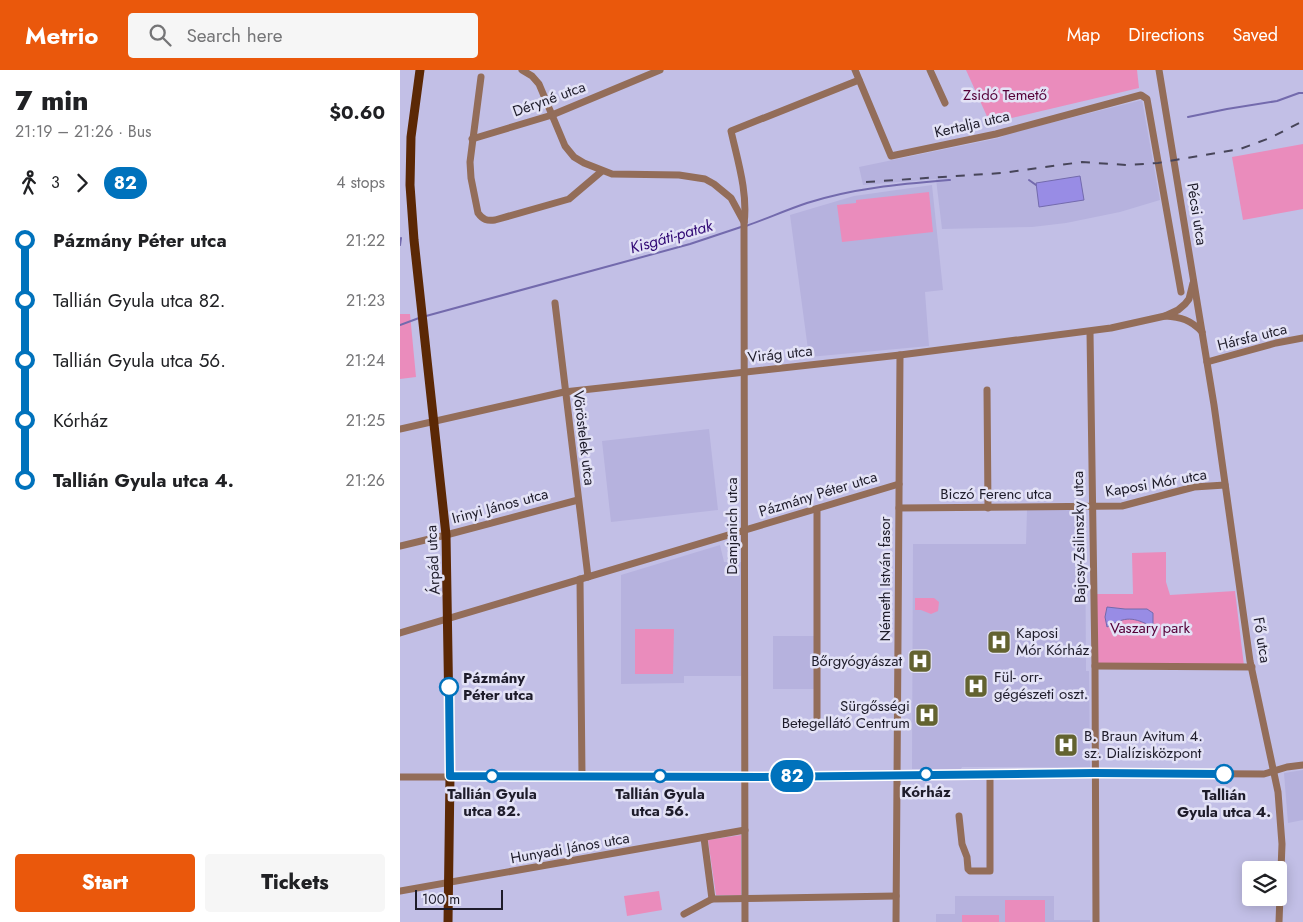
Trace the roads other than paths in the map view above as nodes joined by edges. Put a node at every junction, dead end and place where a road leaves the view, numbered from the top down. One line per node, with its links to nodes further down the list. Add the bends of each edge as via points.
1 (420, 70): 28 (main road, Árpád utca, via 410,167 412,219)
2 (524, 70): 10 (street, via 539,84)
3 (660, 70): 10 (street, Déryné utca)
4 (855, 70): 8 (street)
5 (930, 70): 9 (street)
6 (1159, 70): 16 (street, Pécsi utca)
7 (481, 77): 11 (street)
8 (859, 80): 13 (street, Damjanich utca, via 731,131); 17 (street, Kertalja utca, via 892,156 996,134 1145,96)
9 (945, 103)
10 (552, 115): 11 (street, Déryné utca); 12 (street, via 565,146 574,157)
11 (472, 139): 12 (street, via 471,178 478,213 488,221 570,199)
12 (602, 171): 14 (street, via 622,175 694,177 714,184)
13 (744, 192): 14 (street); 15 (street, Damjanich utca)
14 (731, 198): 15 (street)
15 (745, 225): 25 (street, Damjanich utca)
16 (1193, 278): 19 (street, Virág utca, via 1189,299); 21 (street, Pécsi utca)
17 (1180, 292)
18 (555, 303): 27 (street, Vöröstelek utca)
19 (1165, 316): 20 (street, Virág utca); 21 (street, Virág utca, via 1187,320)
20 (1090, 332): 23 (street, Virág utca); 33 (street, Bajcsy-Zsilinszky utca)
21 (1202, 332): 24 (street, Pécsi utca)
22 (1303, 338): 24 (street, Hársfa utca)
23 (900, 356): 25 (street, Virág utca); 30 (street, Németh István fasor)
24 (1207, 362): 31 (street, Fő utca)
25 (745, 371): 27 (street, Virág utca); 37 (street, Damjanich utca)
26 (987, 390): 35 (street)
27 (564, 392): 28 (street, Virág utca); 32 (street, Vöröstelek utca)
28 (434, 421): 29 (street, Virág utca); 38 (main road, Árpád utca)
29 (400, 429)
30 (899, 484): 34 (street, Németh István fasor); 36 (street, Pázmány Péter utca)
31 (1225, 485): 33 (street, Kaposi Mór utca, via 1176,491 1122,506); 44 (street, Fő utca)
32 (578, 500): 38 (street, Irinyi János utca); 40 (street, Vöröstelek utca)
33 (1092, 507): 35 (street, Biczó Ferenc utca); 43 (street, Bajcsy-Zsilinszky utca)
34 (899, 508): 35 (street, Biczó Ferenc utca); 52 (street, Németh István fasor)
35 (988, 508)
36 (817, 509): 37 (street, Pázmány Péter utca); 45 (street)
37 (746, 531): 40 (street, Pázmány Péter utca); 56 (street, Damjanich utca)
38 (446, 535): 39 (street, Irinyi János utca); 41 (main road, Árpád utca)
39 (400, 546)
40 (584, 578): 41 (street, Pázmány Péter utca); 54 (street, Vöröstelek utca)
41 (448, 618): 42 (street, Pázmány Péter utca); 53 (main road, Árpád utca)
42 (400, 633)
43 (1095, 666): 44 (street); 50 (street, Bajcsy-Zsilinszky utca)
44 (1252, 667): 46 (street, Fő utca)
45 (817, 723)
46 (1272, 759): 48 (street); 49 (street, Fő utca)
47 (1303, 765): 48 (street)
48 (1287, 767): 49 (street)
49 (1274, 772): 50 (street); 70 (street, Fő utca, via 1281,816)
50 (1095, 773): 51 (street); 69 (street, Bajcsy-Zsilinszky utca)
51 (990, 774): 52 (street); 57 (street, via 990,871 968,869)
52 (897, 775): 56 (street); 62 (street, Németh István fasor)
53 (450, 776): 54 (street); 55 (street); 60 (main road, Árpád utca)
54 (582, 776): 56 (street)
55 (400, 777)
56 (746, 777): 58 (street, Damjanich utca)
57 (959, 816)
58 (745, 830): 59 (street, Hunyadi János utca); 63 (street, Damjanich utca)
59 (704, 838): 60 (street, Hunyadi János utca); 64 (street)
60 (449, 883): 61 (street, Hunyadi János utca); 66 (main road, Árpád utca)
61 (400, 891)
62 (896, 896): 63 (street); 68 (street, Németh István fasor)
63 (746, 898): 64 (street); 67 (street, Damjanich utca)
64 (712, 899): 65 (street)
65 (684, 914)
66 (448, 922)
67 (745, 922)
68 (896, 922)
69 (1096, 922)
70 (1279, 922)

